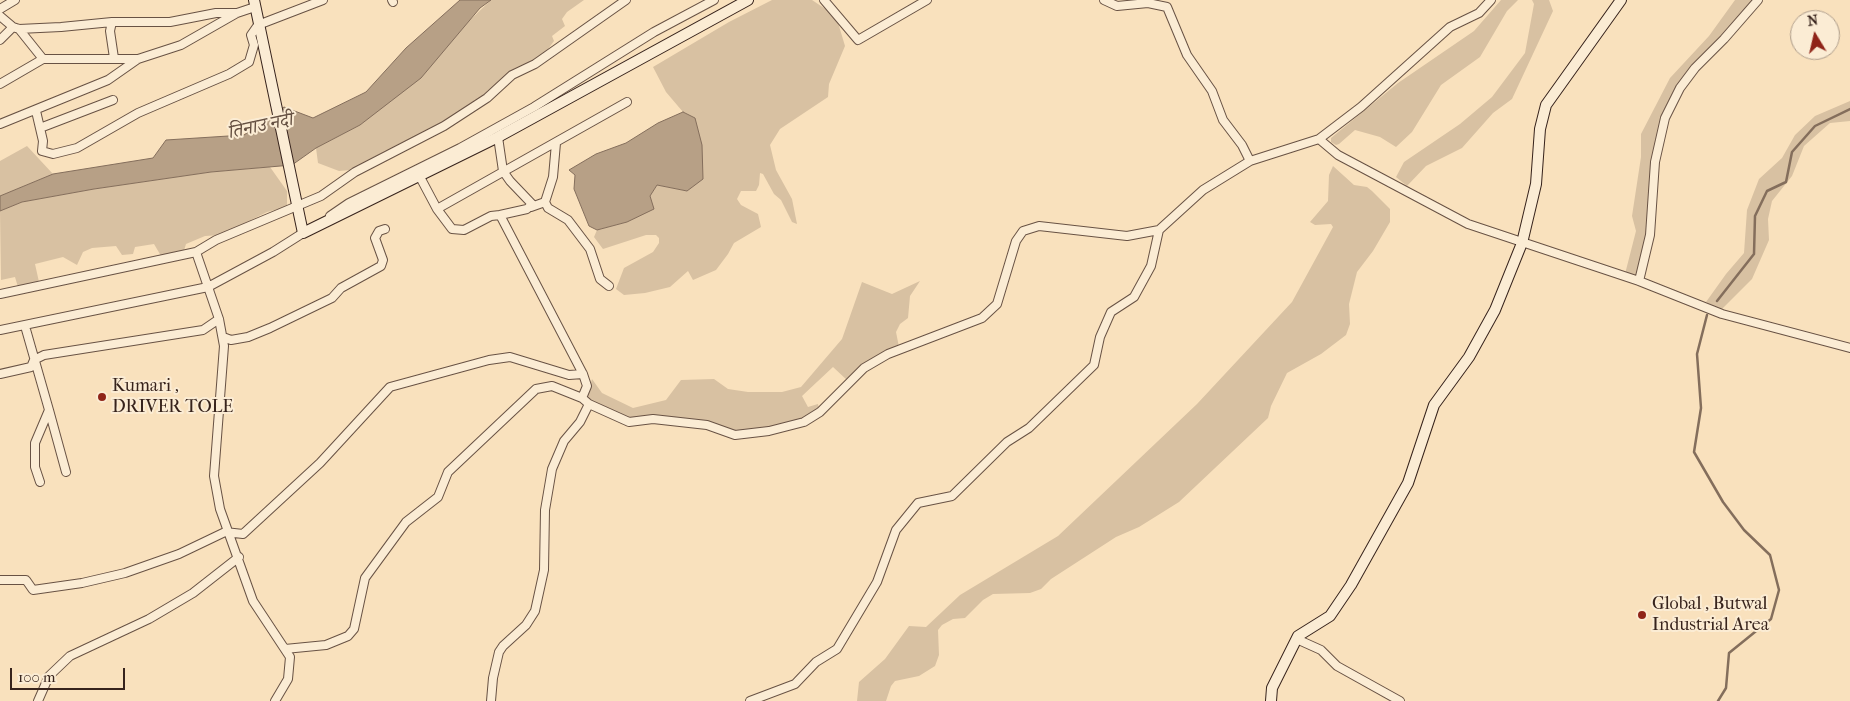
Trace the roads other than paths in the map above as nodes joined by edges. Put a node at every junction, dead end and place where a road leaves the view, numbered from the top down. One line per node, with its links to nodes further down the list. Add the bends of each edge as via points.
1 (15, 0): 13 (street)
2 (323, 0): 17 (street)
3 (626, 0): 36 (street, via 444,126 355,172 321,196)
4 (714, 0): 40 (street, via 654,32 582,79 460,148 349,203 328,216)
5 (748, 0): 29 (street)
6 (824, 0): 7 (street, via 858,40)
7 (927, 0)
8 (1104, 0): 32 (street, via 1118,6 1148,3 1167,7 1187,55 1212,92 1223,120)
9 (1491, 0): 30 (street, via 1479,13 1450,27 1361,107)
10 (1621, 0): 44 (street, via 1546,105 1540,129 1536,184)
11 (1758, 0): 46 (street, via 1694,68 1664,118 1655,162 1650,235)
12 (256, 2): 14 (street); 17 (street)
13 (0, 9)
14 (238, 13): 16 (street, via 216,13 170,22); 21 (street, via 181,45)
15 (0, 16): 18 (street)
16 (112, 22): 18 (street); 20 (street, via 110,32)
17 (258, 24): 28 (street, via 251,35 254,45 249,62 229,74 138,113 77,148 53,154 42,151); 36 (street)
18 (16, 28): 19 (street); 22 (street)
19 (0, 40)
20 (114, 58): 21 (street); 22 (street)
21 (138, 59): 26 (street, via 108,80)
22 (43, 60): 23 (street)
23 (0, 84)
24 (113, 100): 28 (street)
25 (627, 102): 31 (street)
26 (36, 111): 27 (street); 28 (street)
27 (0, 124)
28 (40, 128)
29 (498, 137): 33 (street); 34 (street)
30 (1318, 139): 32 (street); 44 (street, via 1338,155 1468,224)
31 (556, 143): 33 (street); 35 (street, via 553,177)
32 (1250, 161): 42 (street, via 1203,190)
33 (503, 171): 37 (street, via 532,204); 38 (street)
34 (420, 177): 38 (street); 40 (street)
35 (545, 202): 37 (street); 47 (street, via 548,208 568,220 590,249 600,279)
36 (297, 204): 43 (street); 45 (street)
37 (531, 207): 39 (street)
38 (437, 208): 39 (street, via 452,229 464,230 491,216)
39 (500, 215): 57 (street)
40 (328, 222): 43 (street)
41 (385, 229): 53 (street, via 379,231 376,238 383,260 381,266 341,288 332,298 270,328 248,337 230,340)
42 (1159, 230): 59 (street, via 1127,236 1039,226 1023,232 1016,241 997,304 982,318 888,354 864,368 820,412 804,422 735,436 707,425 653,419 629,422); 71 (street, via 1151,266 1134,297 1111,312 1100,337 1094,364 1029,428 1007,442 952,496 918,503 896,530 877,582 837,649 816,662 795,684)
43 (303, 233): 48 (street)
44 (1522, 243): 46 (street); 66 (street, via 1495,310 1469,357 1434,405 1408,483 1365,560 1330,616)
45 (196, 252): 48 (street); 49 (street)
46 (1639, 281): 54 (street, via 1722,314)
47 (609, 286)
48 (208, 287): 50 (street); 51 (street)
49 (0, 294)
50 (218, 319): 53 (street); 55 (street, via 203,330 44,355)
51 (25, 326): 52 (street); 55 (street)
52 (0, 330)
53 (223, 337): 63 (street, via 214,476 220,509)
54 (1850, 348)
55 (34, 360): 56 (street, via 32,367); 60 (street)
56 (0, 374)
57 (583, 374): 58 (street, via 587,386); 63 (street, via 568,375 510,358 489,360 390,387 320,463 243,534)
58 (582, 398): 59 (street); 67 (street, via 552,386 536,389 448,472 438,498 406,522 365,578 351,633 326,644)
59 (589, 404): 70 (street, via 580,422 564,441 552,469 545,510 544,570 536,611 499,652)
60 (49, 410): 61 (street); 62 (street, via 35,443 35,467)
61 (66, 472)
62 (40, 482)
63 (230, 532): 64 (street); 65 (street, via 125,573 82,583 33,590 26,580)
64 (239, 557): 67 (street, via 253,601); 68 (street, via 193,593 149,619 70,656 49,676)
65 (0, 580)
66 (1298, 636): 72 (street, via 1272,688); 73 (street, via 1322,650 1337,666)
67 (285, 649): 69 (street, via 290,657 288,679)
68 (38, 701)
69 (275, 701)
70 (492, 701)
71 (750, 701)
72 (1271, 701)
73 (1400, 701)

